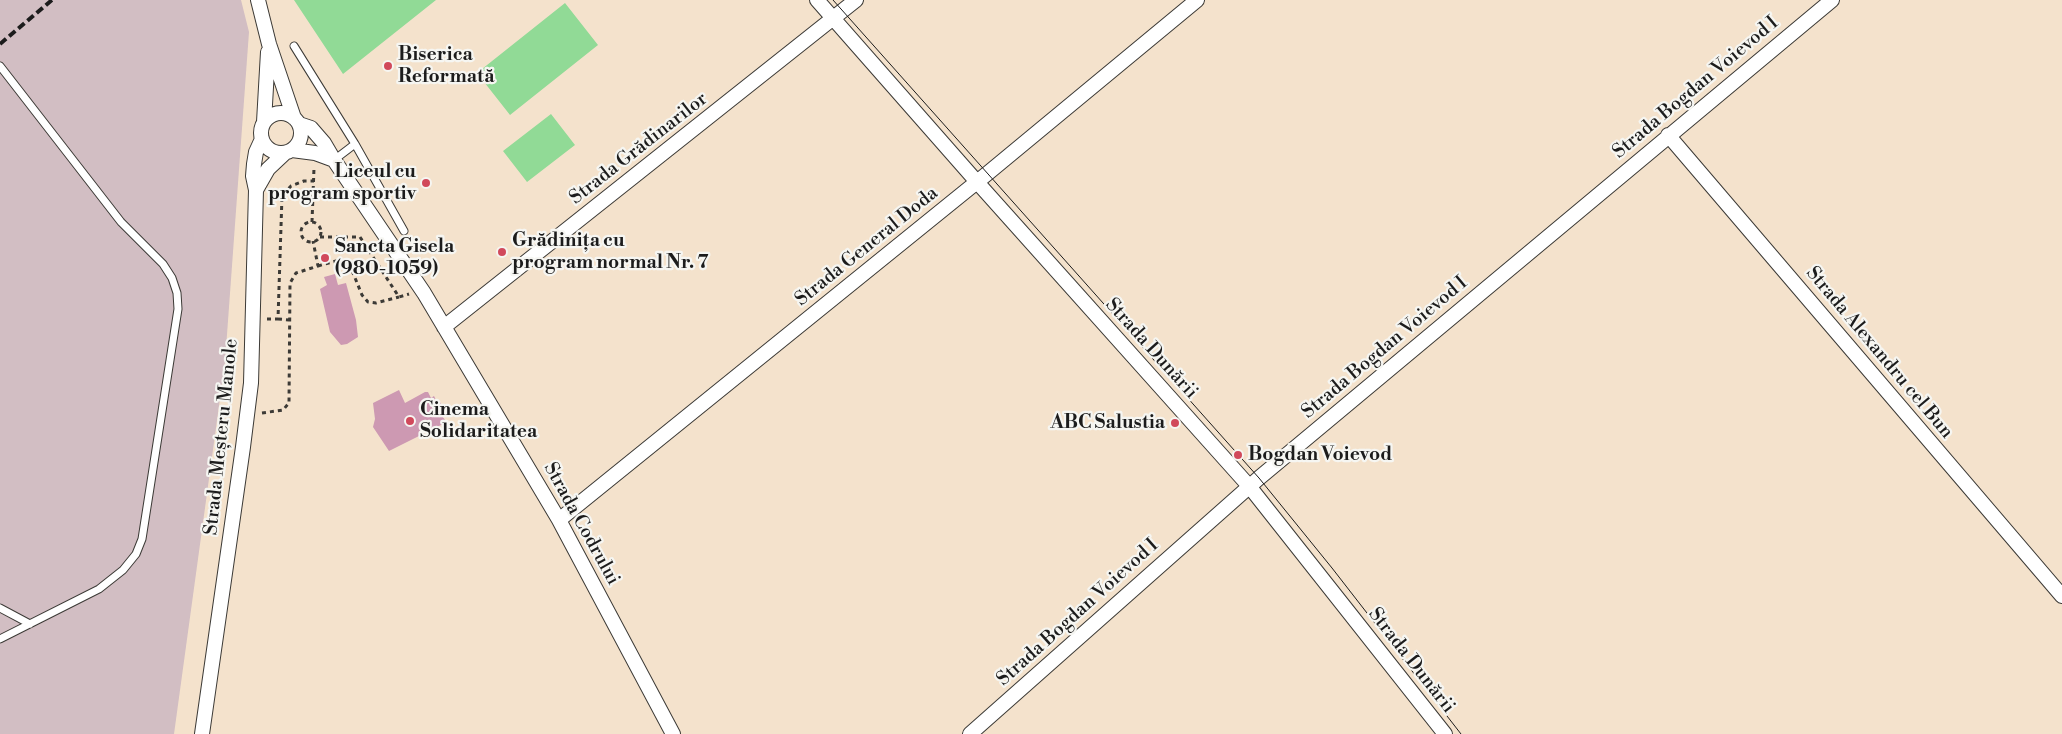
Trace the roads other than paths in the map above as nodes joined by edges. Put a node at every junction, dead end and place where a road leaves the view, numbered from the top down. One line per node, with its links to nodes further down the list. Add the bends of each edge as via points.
1 (258, 0): 7 (street)
2 (817, 0): 6 (street, Strada Dunării)
3 (856, 0): 6 (street, Strada Grădinarilor)
4 (1196, 0): 17 (street, Strada General Doda)
5 (1832, 0): 12 (street, Strada Bogdan Voievod I)
6 (833, 19): 17 (street, Strada Dunării); 20 (street, Strada Grădinarilor)
7 (269, 44): 10 (street); 11 (street)
8 (294, 46): 14 (lane)
9 (0, 68): 25 (lane, via 121,222 163,264 172,278 178,309 142,539 136,554 123,570 99,589)
10 (296, 121): 11 (street, via 280,113); 15 (street, via 300,138 298,145); 16 (street, Strada Codrului, via 316,133)
11 (264, 122): 13 (street)
12 (1668, 135): 21 (street, Strada Bogdan Voievod I); 23 (street, Strada Alexandru cel Bun)
13 (262, 139): 15 (street, via 271,150); 18 (street, via 254,164)
14 (355, 144): 16 (lane); 19 (lane)
15 (289, 151): 16 (street, via 315,153); 18 (street, Strada Meșteru Manole, via 268,169)
16 (334, 160): 20 (street, Strada Codrului)
17 (977, 182): 21 (street, Strada Dunării); 22 (street, Strada General Doda)
18 (256, 190): 27 (street, Strada Meșteru Manole, via 251,383)
19 (404, 231)
20 (444, 327): 22 (street, Strada Codrului)
21 (1249, 486): 29 (street, Strada Bogdan Voievod I); 30 (street, Strada Dunării)
22 (560, 520): 28 (street, Strada Codrului)
23 (2062, 596)
24 (0, 608): 25 (lane)
25 (30, 624): 26 (lane)
26 (0, 639)
27 (202, 734)
28 (673, 734)
29 (970, 734)
30 (1445, 734)

